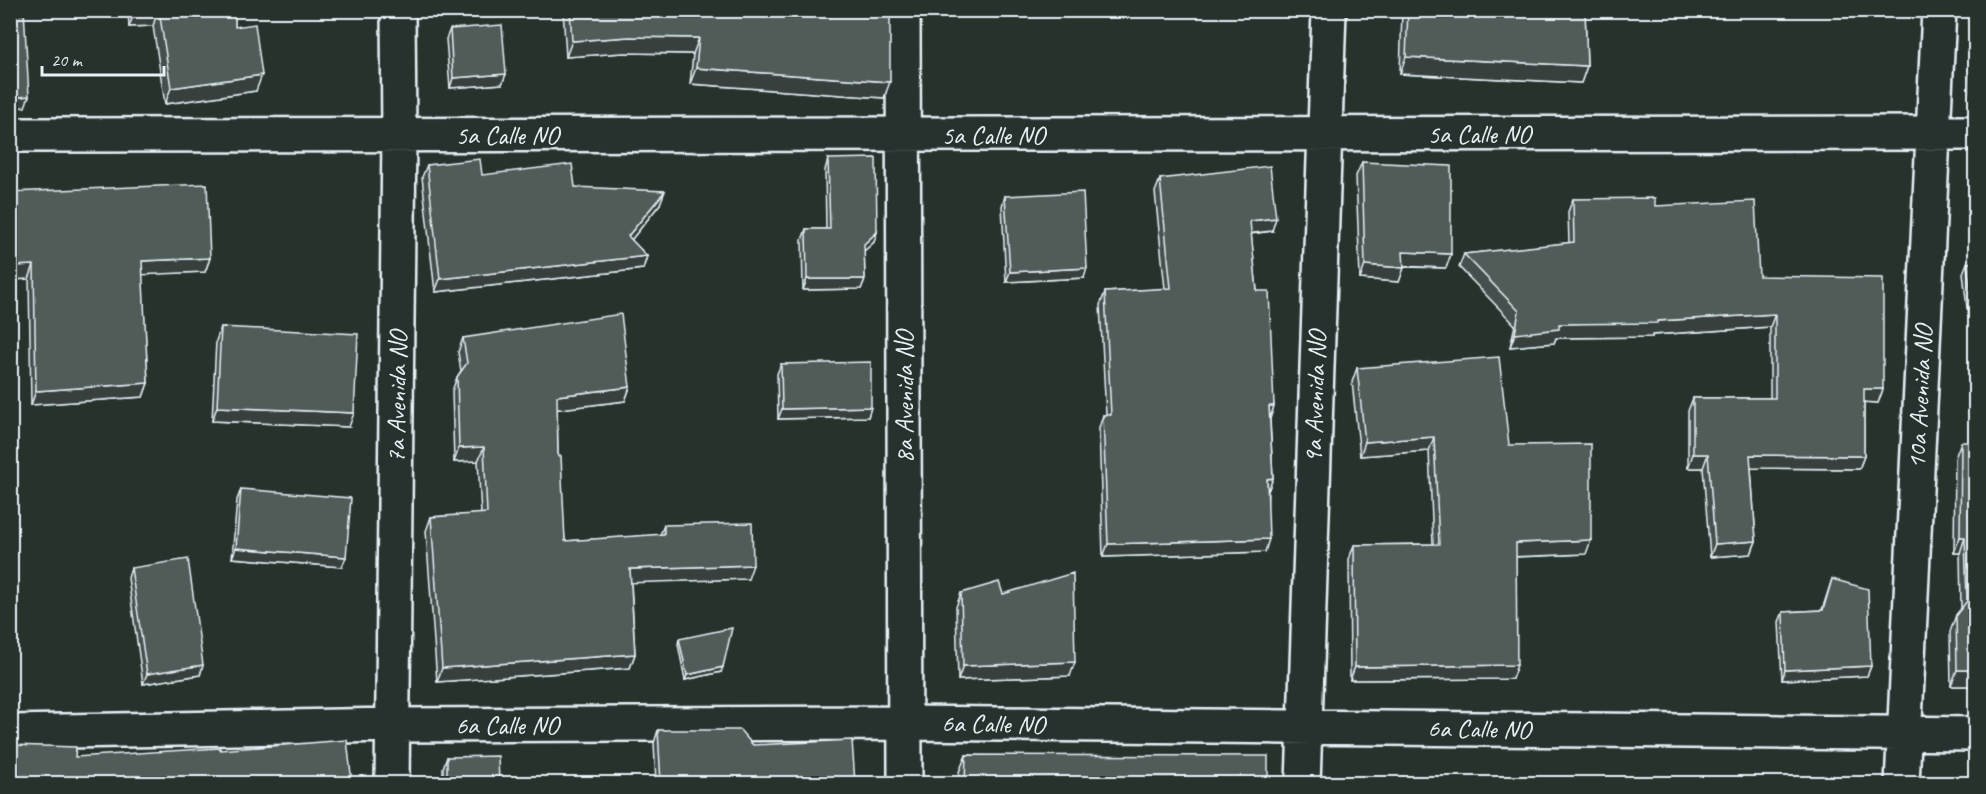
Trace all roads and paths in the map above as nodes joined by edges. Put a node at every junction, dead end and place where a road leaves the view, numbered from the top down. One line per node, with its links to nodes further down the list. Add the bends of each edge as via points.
1 (398, 10): 8 (street, 7a Avenida NO)
2 (903, 10): 9 (street, 8a Avenida NO)
3 (1329, 10): 10 (street, 9a Avenida NO)
4 (1939, 10): 5 (street, 10a Avenida NO)
5 (1933, 133): 6 (street, 5a Calle NO); 10 (street, 5a Calle NO); 15 (street, 10a Avenida NO)
6 (1976, 133)
7 (10, 135): 8 (street, 5a Calle NO)
8 (399, 135): 9 (street, 5a Calle NO); 12 (street, 7a Avenida NO)
9 (904, 135): 10 (street, 5a Calle NO); 11 (street, 8a Avenida NO)
10 (1324, 135): 13 (street, 9a Avenida NO)
11 (905, 723): 12 (street, 6a Calle NO); 13 (street, 6a Calle NO); 18 (street, 8a Avenida NO)
12 (393, 725): 14 (street, 6a Calle NO); 17 (street, 7a Avenida NO)
13 (1305, 728): 15 (street, 6a Calle NO); 19 (street, 9a Avenida NO)
14 (10, 732)
15 (1904, 734): 16 (street, 6a Calle NO); 20 (street, 10a Avenida NO)
16 (1976, 734)
17 (392, 783)
18 (905, 783)
19 (1304, 783)
20 (1902, 783)

